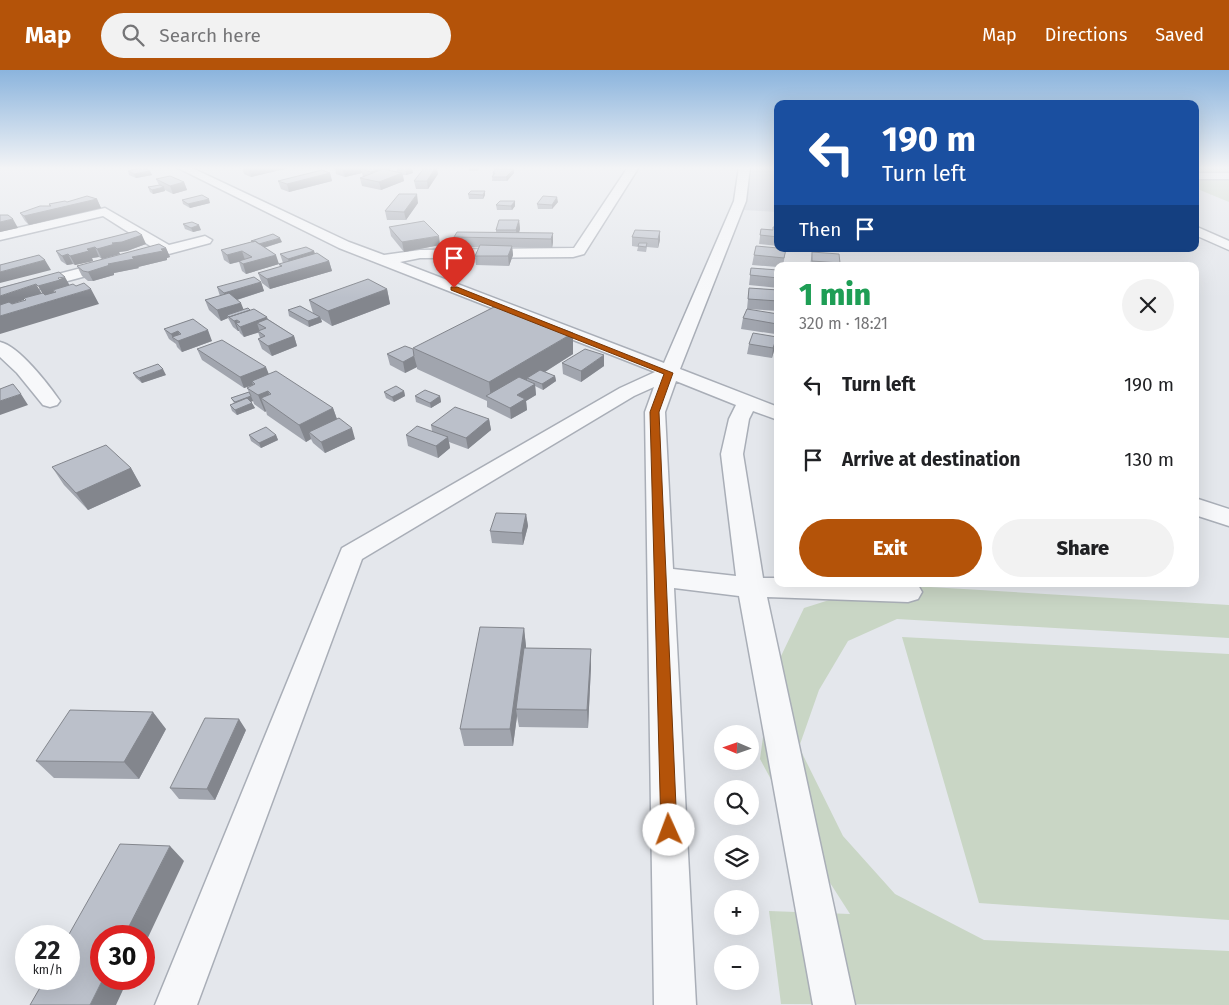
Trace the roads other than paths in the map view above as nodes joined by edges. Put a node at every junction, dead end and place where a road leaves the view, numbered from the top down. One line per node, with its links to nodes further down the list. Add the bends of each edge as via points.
1 (272, 211): 9 (street)
2 (605, 211): 9 (street, via 579,251 573,253 420,254)
3 (736, 211): 12 (street)
4 (1199, 232): 7 (street)
5 (0, 236): 8 (street, via 105,212)
6 (205, 240): 8 (street)
7 (1229, 246)
8 (168, 250): 10 (street)
9 (382, 260): 12 (street)
10 (0, 294)
11 (0, 346): 13 (street)
12 (669, 373): 14 (street); 18 (street, via 654,412); 21 (street, via 627,392 351,554)
13 (50, 401)
14 (747, 403): 15 (street); 19 (street, via 739,419 732,454)
15 (774, 413)
16 (1199, 507): 17 (street)
17 (1229, 518)
18 (660, 577): 19 (street); 22 (street)
19 (751, 587): 20 (street); 23 (street)
20 (908, 592)
21 (176, 1005)
22 (675, 1005)
23 (834, 1005)

